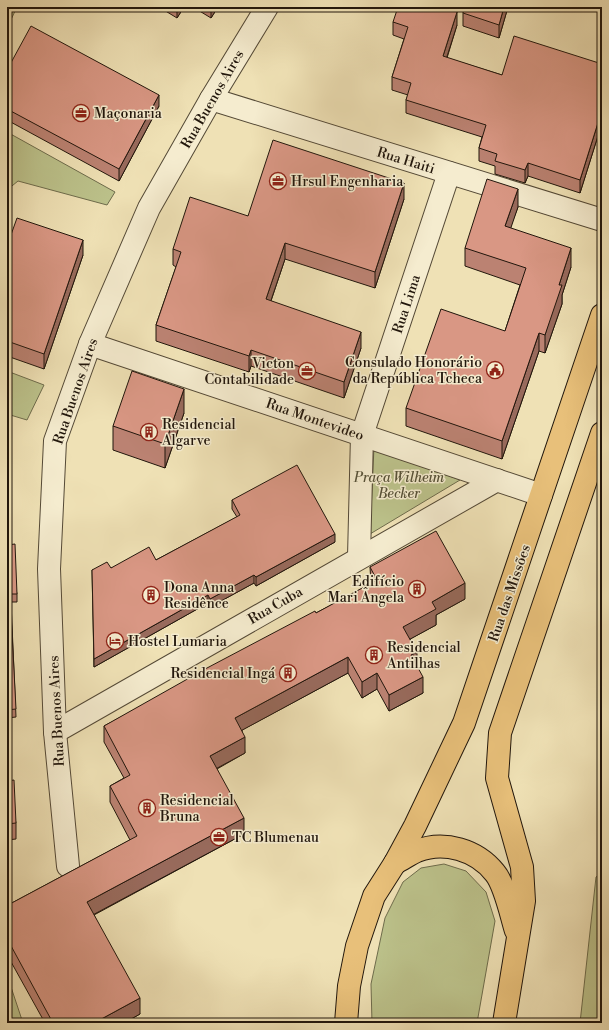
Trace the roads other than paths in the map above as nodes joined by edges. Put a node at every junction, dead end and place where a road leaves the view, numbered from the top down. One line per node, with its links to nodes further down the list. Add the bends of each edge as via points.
1 (267, 7): 2 (street, Rua Buenos Aires)
2 (211, 99): 3 (street, Rua Haiti); 6 (street, Rua Buenos Aires, via 149,208)
3 (449, 173): 4 (street, Rua Haiti); 8 (street, Rua Lima)
4 (602, 220)
5 (602, 315): 10 (main road, Rua das Missões)
6 (90, 344): 8 (street, Rua Montevideo); 12 (street, Rua Buenos Aires, via 55,441 49,569)
7 (602, 432): 15 (main road, via 500,733 497,778 522,867 524,901)
8 (362, 435): 9 (street, Rua Montevideo); 11 (street, Rua Lima)
9 (496, 480): 10 (street, Rua Montevideo); 11 (street, Rua Cuba)
10 (540, 495): 13 (main road, Rua das Missões, via 464,723)
11 (358, 558): 12 (street, Rua Cuba)
12 (55, 732): 14 (street, Rua Buenos Aires)
13 (395, 863): 15 (main road, via 418,851 439,846 460,848 480,859 496,873 508,903); 16 (main road, Rua das Missões, via 374,896 357,946 349,986)
14 (68, 866)
15 (518, 942): 17 (main road)
16 (346, 1023)
17 (504, 1023)

